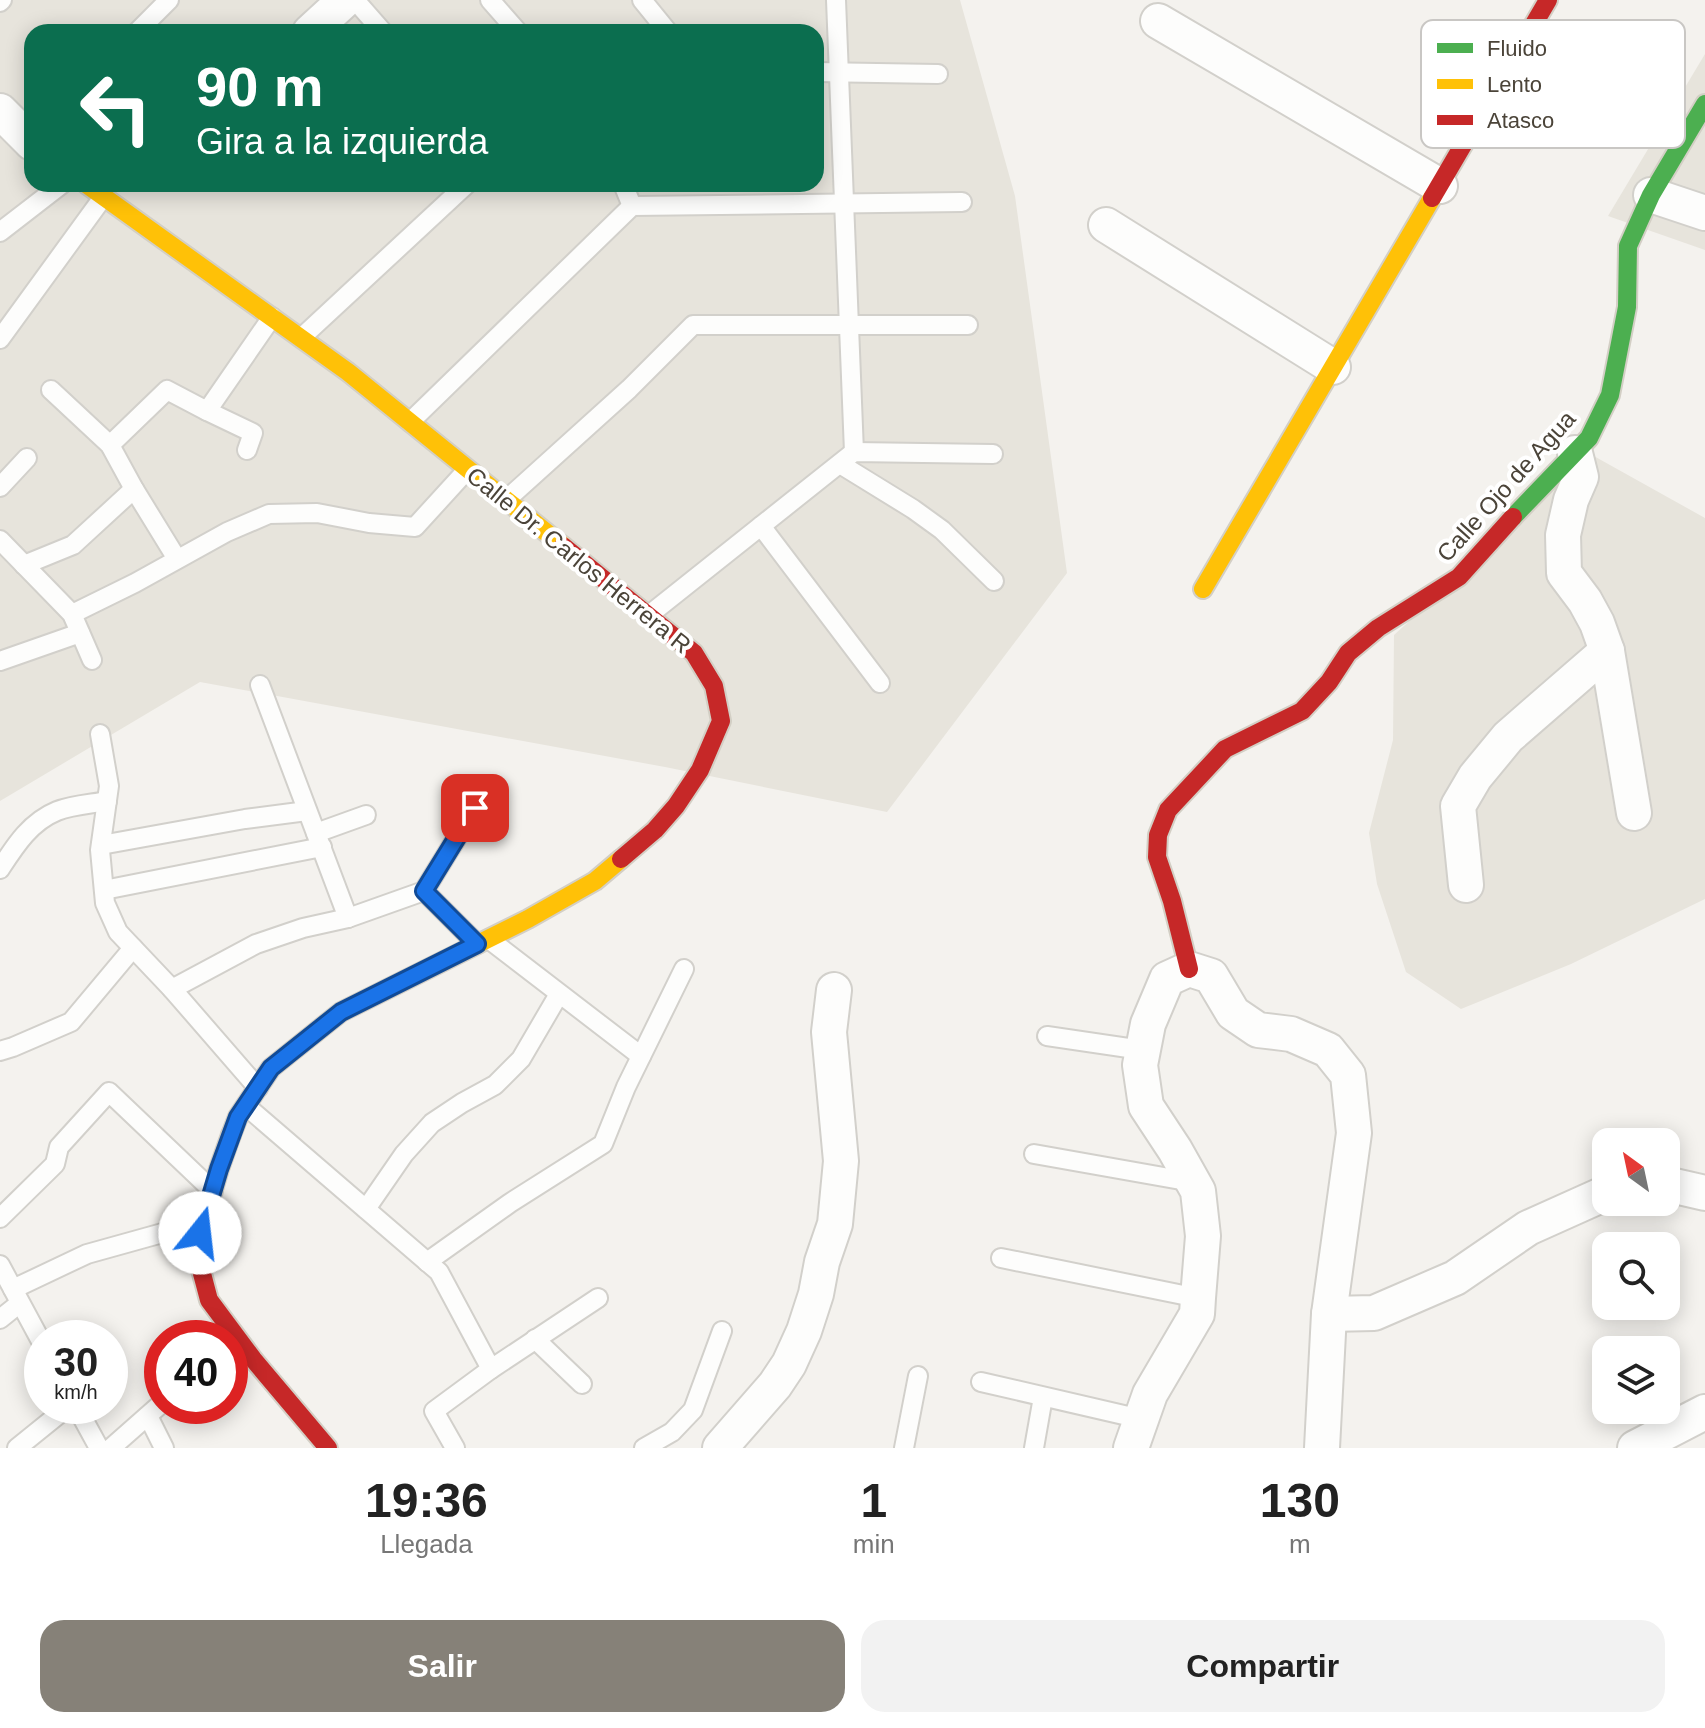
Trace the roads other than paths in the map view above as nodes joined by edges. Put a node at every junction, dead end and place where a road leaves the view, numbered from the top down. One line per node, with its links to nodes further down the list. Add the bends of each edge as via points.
1 (169, 0): 10 (lane)
2 (345, 0): 11 (street)
3 (355, 0): 12 (lane)
4 (490, 0): 13 (lane)
5 (642, 0): 14 (lane)
6 (836, 0): 16 (lane)
7 (1547, 0): 8 (street)
8 (1535, 20)
9 (1158, 21): 24 (street)
10 (145, 24)
11 (319, 24)
12 (376, 24)
13 (509, 24)
14 (662, 24)
15 (824, 72): 16 (lane)
16 (838, 72): 17 (lane); 32 (lane)
17 (938, 74)
18 (1705, 104): 20 (street, Calle Ojo de Agua)
19 (0, 111): 21 (street)
20 (1685, 138)
21 (23, 143)
22 (1462, 148): 24 (street)
23 (1679, 148): 29 (street, Calle Ojo de Agua)
24 (1440, 186): 42 (street)
25 (52, 192): 36 (lane)
26 (98, 192): 30 (street, Calle Dr. Carlos Herrera R)
27 (458, 192): 40 (lane)
28 (626, 192): 33 (lane)
29 (1651, 195): 34 (street); 48 (street, Calle Ojo de Agua, via 1628,246 1627,307 1610,395 1589,438)
30 (104, 196): 37 (street, Calle Dr. Carlos Herrera R); 41 (lane)
31 (962, 202): 32 (lane)
32 (844, 203): 33 (lane); 38 (lane)
33 (632, 206): 45 (lane)
34 (1705, 213)
35 (1106, 225): 42 (street)
36 (0, 232)
37 (272, 317): 40 (street, Calle Dr. Carlos Herrera R); 44 (lane)
38 (849, 325): 39 (lane); 51 (lane); 55 (lane, via 693,325)
39 (968, 325)
40 (301, 338): 45 (street, Calle Dr. Carlos Herrera R)
41 (0, 339)
42 (1333, 367): 60 (street)
43 (51, 390): 46 (lane)
44 (207, 411): 46 (lane, via 167,390); 47 (lane, via 253,433)
45 (410, 422): 52 (street, Calle Dr. Carlos Herrera R)
46 (110, 445): 54 (lane)
47 (247, 450)
48 (1575, 453): 64 (street, via 1581,477 1563,535 1564,573 1585,601); 85 (street, Calle Ojo de Agua, via 1459,577 1348,653 1302,711 1225,749 1168,810 1158,835 1157,857)
49 (993, 454): 51 (lane)
50 (27, 458): 53 (lane)
51 (847, 458): 56 (lane); 59 (lane, via 942,530)
52 (468, 469): 55 (street, Calle Dr. Carlos Herrera R); 58 (lane, via 415,527 317,513 269,514)
53 (0, 487)
54 (134, 489): 57 (lane, via 73,545); 58 (lane)
55 (506, 500): 62 (street, Calle Dr. Carlos Herrera R)
56 (761, 526): 62 (lane); 67 (lane)
57 (9, 555): 61 (lane)
58 (177, 559): 61 (lane)
59 (994, 581)
60 (1203, 589)
61 (72, 614): 63 (lane)
62 (649, 615): 82 (street, Calle Dr. Carlos Herrera R, via 694,653 714,686 721,721 700,770 655,830 595,881)
63 (80, 633): 65 (lane); 66 (lane)
64 (1607, 651): 73 (street); 78 (street, via 1508,737 1475,777 1458,806)
65 (92, 660)
66 (0, 661)
67 (880, 683)
68 (260, 685): 72 (lane)
69 (100, 734): 70 (lane)
70 (107, 801): 76 (lane); 77 (lane, via 58,811 35,823)
71 (475, 808): 80 (lane)
72 (307, 811): 75 (lane); 76 (lane)
73 (1634, 813)
74 (366, 815): 75 (lane)
75 (319, 840): 79 (lane); 81 (lane)
76 (101, 845): 79 (lane)
77 (0, 869)
78 (1466, 885)
79 (104, 890): 83 (lane, via 118,932)
80 (424, 891): 81 (lane); 82 (lane)
81 (348, 918): 86 (lane, via 256,944)
82 (483, 941): 88 (lane); 93 (street, Calle Dr. Carlos Herrera R, via 341,1012 271,1068)
83 (133, 948): 86 (lane); 91 (lane, via 71,1022)
84 (684, 969): 92 (lane)
85 (1189, 969): 90 (street, via 1167,979); 110 (street, via 1211,976 1233,1013 1258,1030 1291,1034 1328,1050 1348,1075 1354,1133)
86 (172, 989): 93 (lane)
87 (834, 990): 135 (street, via 829,1032 841,1161 835,1224 789,1364)
88 (559, 994): 92 (lane); 101 (lane, via 521,1059 495,1085 432,1123)
89 (1047, 1036): 90 (lane)
90 (1142, 1050): 96 (street, via 1146,1106)
91 (0, 1051)
92 (641, 1056): 105 (lane, via 603,1144)
93 (258, 1088): 94 (street, Calle Dr. Carlos Herrera R)
94 (246, 1106): 98 (street, Calle Dr. Carlos Herrera R); 101 (lane)
95 (1034, 1154): 96 (lane)
96 (1192, 1182): 109 (street, via 1198,1191 1203,1236)
97 (1680, 1187): 99 (street)
98 (213, 1191): 102 (lane, via 109,1092 59,1147 55,1164); 103 (street, Calle Dr. Carlos Herrera R)
99 (1705, 1193)
100 (1592, 1199): 110 (street, via 1528,1228 1455,1278 1374,1313)
101 (366, 1209): 105 (lane)
102 (0, 1218)
103 (204, 1222): 107 (lane, via 87,1254); 113 (street, Calle Dr. Carlos Herrera R, via 200,1266 209,1300)
104 (1001, 1258): 109 (lane)
105 (427, 1262): 117 (lane, via 439,1272)
106 (0, 1265): 107 (lane)
107 (17, 1296): 111 (lane); 112 (lane)
108 (598, 1298): 115 (lane)
109 (1198, 1298): 127 (street, via 1197,1314 1150,1394)
110 (1329, 1314): 138 (street)
111 (0, 1319)
112 (30, 1320)
113 (221, 1320)
114 (722, 1331): 134 (lane, via 693,1410 672,1432)
115 (535, 1339): 117 (lane); 120 (lane)
116 (248, 1354): 132 (street, Calle Dr. Carlos Herrera R)
117 (491, 1369): 133 (lane, via 434,1411)
118 (918, 1376): 136 (lane)
119 (981, 1382): 121 (lane)
120 (582, 1384)
121 (1043, 1397): 127 (lane); 137 (lane)
122 (1705, 1412): 139 (street)
123 (144, 1420): 130 (lane)
124 (47, 1424): 128 (lane)
125 (86, 1424): 129 (lane)
126 (158, 1424): 131 (lane)
127 (1136, 1433)
128 (17, 1448)
129 (99, 1448)
130 (111, 1448)
131 (164, 1448)
132 (328, 1448)
133 (455, 1448)
134 (644, 1448)
135 (720, 1448)
136 (904, 1448)
137 (1034, 1448)
138 (1322, 1448)
139 (1635, 1448)

